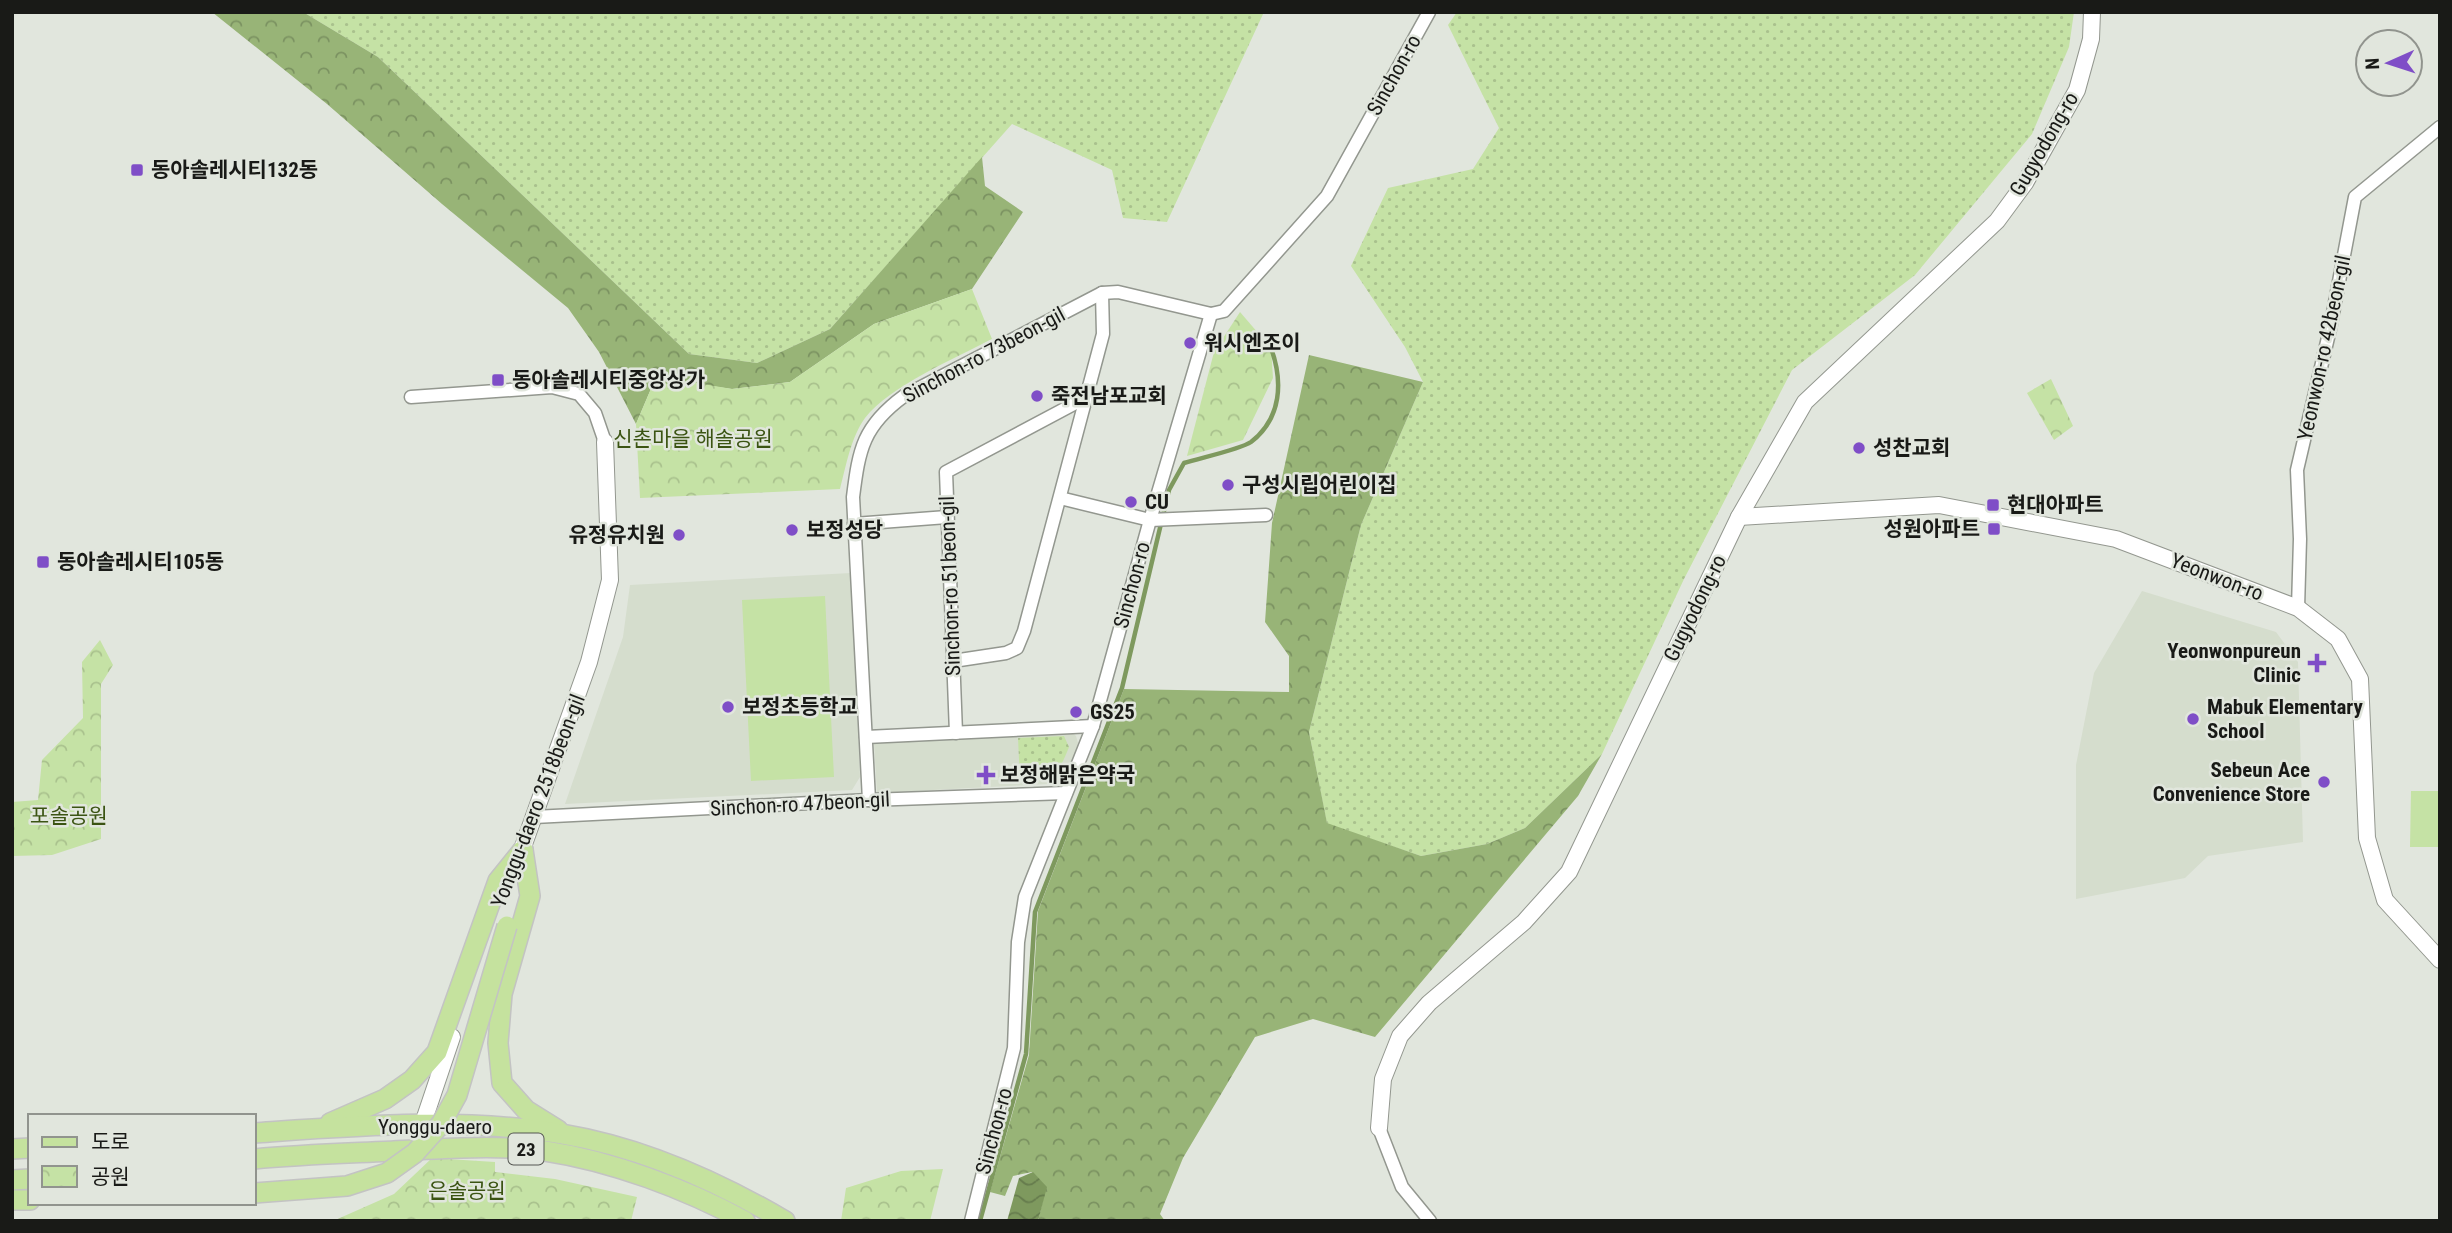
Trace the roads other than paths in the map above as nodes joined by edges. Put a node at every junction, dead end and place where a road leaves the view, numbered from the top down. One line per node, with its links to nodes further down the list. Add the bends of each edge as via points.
1 (1429, 12): 5 (street, Sinchon-ro, via 1326,196 1224,311)
2 (2092, 12): 12 (street, Gugyodong-ro, via 2091,38 2077,90 2025,184 1997,221 1805,402)
3 (2440, 127): 15 (street, Yeonwon-ro 42beon-gil, via 2355,197 2297,470)
4 (1102, 293): 5 (street, via 1118,292); 7 (street, via 1103,334); 14 (street, Sinchon-ro 73beon-gil, via 883,411 865,436 857,463)
5 (1211, 314): 13 (street, Sinchon-ro)
6 (411, 397): 8 (street, via 552,387 579,394 595,414)
7 (1087, 397): 9 (street); 11 (street, Sinchon-ro 51beon-gil, via 946,472)
8 (605, 442): 22 (street, Yonggu-daero 2518beon-gil, via 610,580 589,662)
9 (1060, 498): 13 (street); 16 (street, via 1017,648)
10 (1266, 515): 13 (street)
11 (947, 517): 14 (street); 16 (street, Sinchon-ro 51beon-gil)
12 (1740, 517): 15 (street, Yeonwon-ro, via 1939,505 2116,540); 28 (street, Gugyodong-ro, via 1569,872 1524,922 1429,1003 1400,1036 1383,1079)
13 (1150, 520): 17 (street, Sinchon-ro)
14 (854, 524): 19 (street, Sinchon-ro 73beon-gil)
15 (2298, 608): 24 (street, Yeonwon-ro, via 2338,639 2360,679 2368,838 2385,900)
16 (953, 661): 18 (street, Sinchon-ro 51beon-gil)
17 (1093, 726): 18 (street); 20 (street, Sinchon-ro)
18 (956, 733): 19 (street)
19 (866, 737): 21 (street, Sinchon-ro 73beon-gil)
20 (1066, 793): 21 (street, Sinchon-ro 47beon-gil); 38 (street, Sinchon-ro, via 1025,897 1018,942 1014,1048)
21 (869, 800): 22 (street, Sinchon-ro 47beon-gil)
22 (534, 817): 23 (street, Yonggu-daero 2518beon-gil)
23 (523, 850): 25 (street, Yonggu-daero 2518beon-gil, via 502,892); 27 (main road, via 498,881 436,1052 412,1080 385,1099); 30 (main road, via 530,895 502,994 498,1043 502,1083 526,1110); 35 (main road, bridge, via 520,887 457,1094 441,1124 415,1153 387,1173 347,1186)
24 (2440, 961)
25 (422, 1126): 26 (main road, Yonggu-daero / 23); 30 (main road, Yonggu-daero / 23, via 486,1126); 33 (street, Yonggu-daero 2518beon-gil)
26 (356, 1127): 27 (main road, Yonggu-daero / 23); 34 (main road, via 358,1136 284,1142)
27 (319, 1128): 29 (main road, Yonggu-daero / 23)
28 (1379, 1128): 39 (street, Gugyodong-ro, via 1402,1187)
29 (256, 1133)
30 (564, 1134): 31 (main road, Yonggu-daero / 23)
31 (587, 1139): 32 (main road, via 570,1142 499,1133 492,1138); 37 (main road, Yonggu-daero / 23, via 705,1179)
32 (500, 1147): 33 (main road, Yonggu-daero / 23); 36 (main road, Yonggu-daero / 23, via 582,1158 710,1202)
33 (413, 1150): 34 (main road, Yonggu-daero / 23)
34 (256, 1159)
35 (256, 1193)
36 (745, 1221)
37 (785, 1221)
38 (971, 1221)
39 (1430, 1221)

